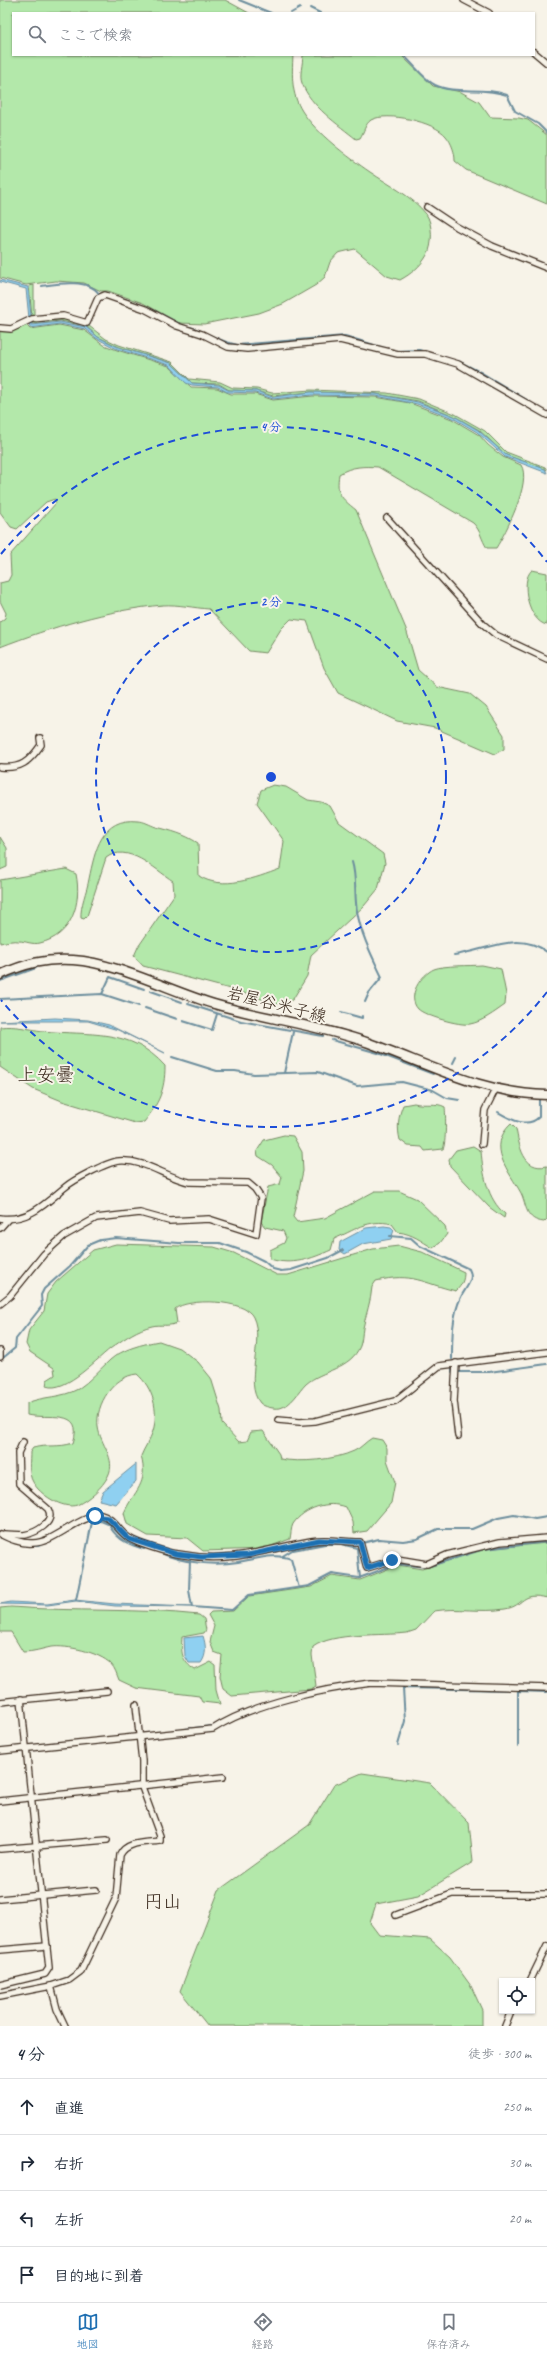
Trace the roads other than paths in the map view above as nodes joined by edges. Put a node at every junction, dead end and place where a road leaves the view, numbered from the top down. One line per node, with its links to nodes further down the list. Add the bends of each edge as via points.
1 (464, 0): 2 (street)
2 (487, 12)
3 (535, 53): 4 (street)
4 (547, 63)
5 (427, 207): 6 (street, via 456,227 492,246)
6 (547, 268)
7 (0, 328): 8 (street, via 11,329 29,320 67,316 88,322 98,298 103,295 145,309 228,348 247,349 340,340 398,354 425,354 458,364)
8 (547, 415)
9 (387, 518): 10 (street, via 483,624 496,635)
10 (547, 659)
11 (40, 738): 12 (street, via 41,745 26,764)
12 (0, 767)
13 (0, 975): 14 (main road, 岩屋谷米子線, via 39,962 73,960 93,963 229,1008 366,1042)
14 (495, 1090): 15 (main road, 岩屋谷米子線); 16 (street, via 486,1110)
15 (547, 1095)
16 (482, 1144)
17 (0, 1218): 18 (street)
18 (8, 1219): 19 (street); 20 (street, via 37,1210 67,1186 107,1164 120,1161 151,1166 189,1182 248,1183 261,1198 256,1234 209,1219 169,1221 140,1213 96,1218 64,1236 44,1254 10,1296)
19 (0, 1228)
20 (0, 1304)
21 (0, 1351): 23 (street)
22 (547, 1352): 24 (street)
23 (0, 1357)
24 (456, 1362): 25 (street, via 435,1368 395,1402 315,1421); 26 (street, via 454,1400)
25 (278, 1420)
26 (458, 1436)
27 (23, 1442): 28 (street, via 18,1453 19,1484 48,1509 51,1513 50,1519 29,1534)
28 (0, 1534): 29 (street, via 20,1542 40,1543 78,1522 101,1515 108,1518 129,1539 176,1554 202,1557 248,1555 319,1540 360,1542 367,1568 397,1559 427,1564 447,1555 500,1542)
29 (547, 1538)
30 (547, 1688): 35 (street, via 370,1683 276,1703 231,1717 213,1729)
31 (107, 1691): 32 (street)
32 (21, 1699): 33 (street); 36 (street)
33 (0, 1702)
34 (136, 1705): 35 (street)
35 (139, 1736): 36 (street); 39 (street)
36 (26, 1748): 37 (street); 40 (street)
37 (0, 1751)
38 (223, 1777): 39 (street)
39 (142, 1787): 40 (street); 55 (street, via 160,1840 127,1845 122,1850 116,1898 81,1971 69,1980)
40 (31, 1798): 41 (street); 43 (street)
41 (0, 1801)
42 (107, 1840): 43 (street)
43 (36, 1846): 44 (street); 46 (street)
44 (0, 1849)
45 (96, 1890): 46 (street)
46 (41, 1894): 48 (street); 50 (street)
47 (547, 1894): 49 (street, via 452,1894)
48 (0, 1899)
49 (396, 1915)
50 (47, 1946): 52 (street); 54 (street, via 48,1968 45,1974)
51 (547, 1946): 53 (street)
52 (0, 1950)
53 (531, 1978)
54 (0, 1985)
55 (51, 1986): 56 (street); 58 (street)
56 (0, 1996)
57 (510, 2014): 59 (street)
58 (65, 2026)
59 (505, 2026)

